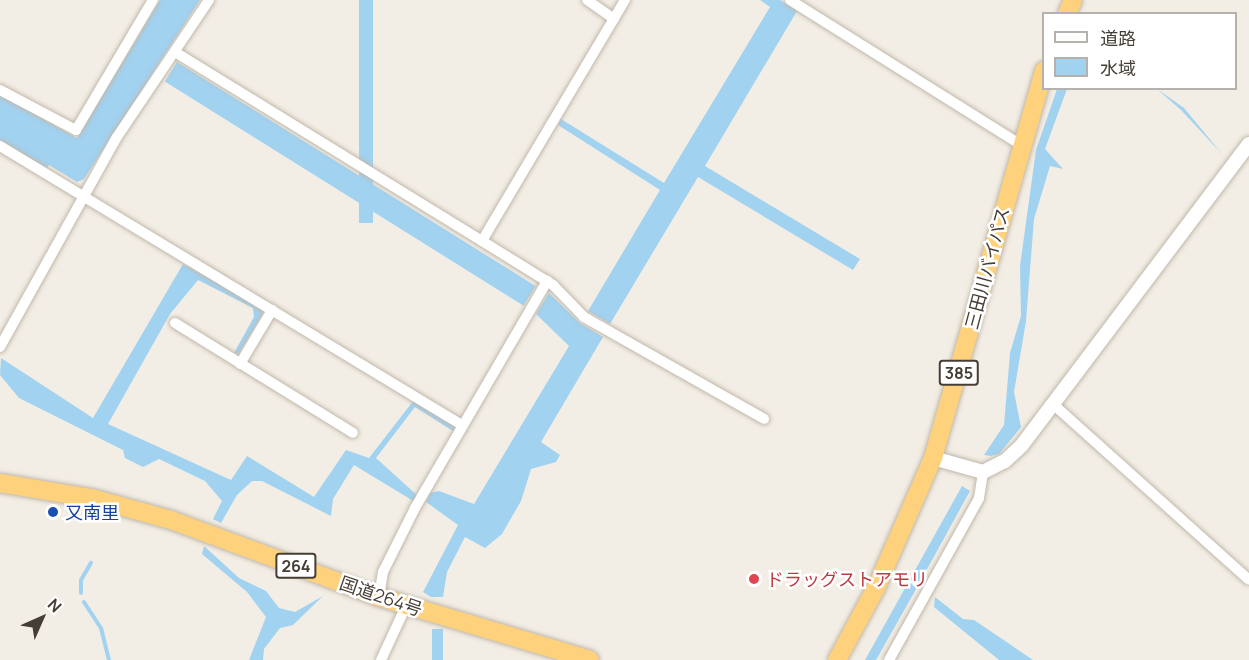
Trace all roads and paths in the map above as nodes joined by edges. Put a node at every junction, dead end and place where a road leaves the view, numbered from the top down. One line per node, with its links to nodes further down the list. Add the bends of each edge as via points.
1 (153, 0): 9 (street, via 76,130)
2 (209, 0): 7 (street)
3 (587, 0): 6 (street)
4 (625, 0): 6 (street)
5 (790, 0): 10 (street)
6 (614, 19): 14 (street)
7 (175, 52): 13 (street); 14 (street)
8 (1042, 77): 10 (highway, 三田川バイパス / 385)
9 (0, 90)
10 (1020, 144): 24 (highway, 三田川バイパス / 385)
11 (1249, 144): 20 (street)
12 (0, 146): 13 (street)
13 (82, 196): 16 (street); 18 (street)
14 (482, 241): 15 (street)
15 (547, 281): 21 (street, via 584,317); 22 (street)
16 (272, 310): 19 (street); 22 (street)
17 (175, 323): 19 (street)
18 (0, 347)
19 (240, 364): 23 (street)
20 (1053, 404): 25 (street, via 1022,445 1005,461); 27 (street)
21 (764, 419)
22 (462, 425): 28 (street, via 383,572)
23 (353, 433)
24 (933, 458): 25 (street); 32 (highway, 三田川バイパス / 385, via 876,588)
25 (983, 472): 33 (street, via 979,498)
26 (0, 483): 28 (highway, 国道264号 / 264, via 91,498 171,520)
27 (1249, 580)
28 (379, 597): 29 (highway, 国道264号 / 264)
29 (406, 606): 30 (street); 31 (highway, 国道264号 / 264)
30 (381, 660)
31 (590, 660)
32 (837, 660)
33 (889, 660)

